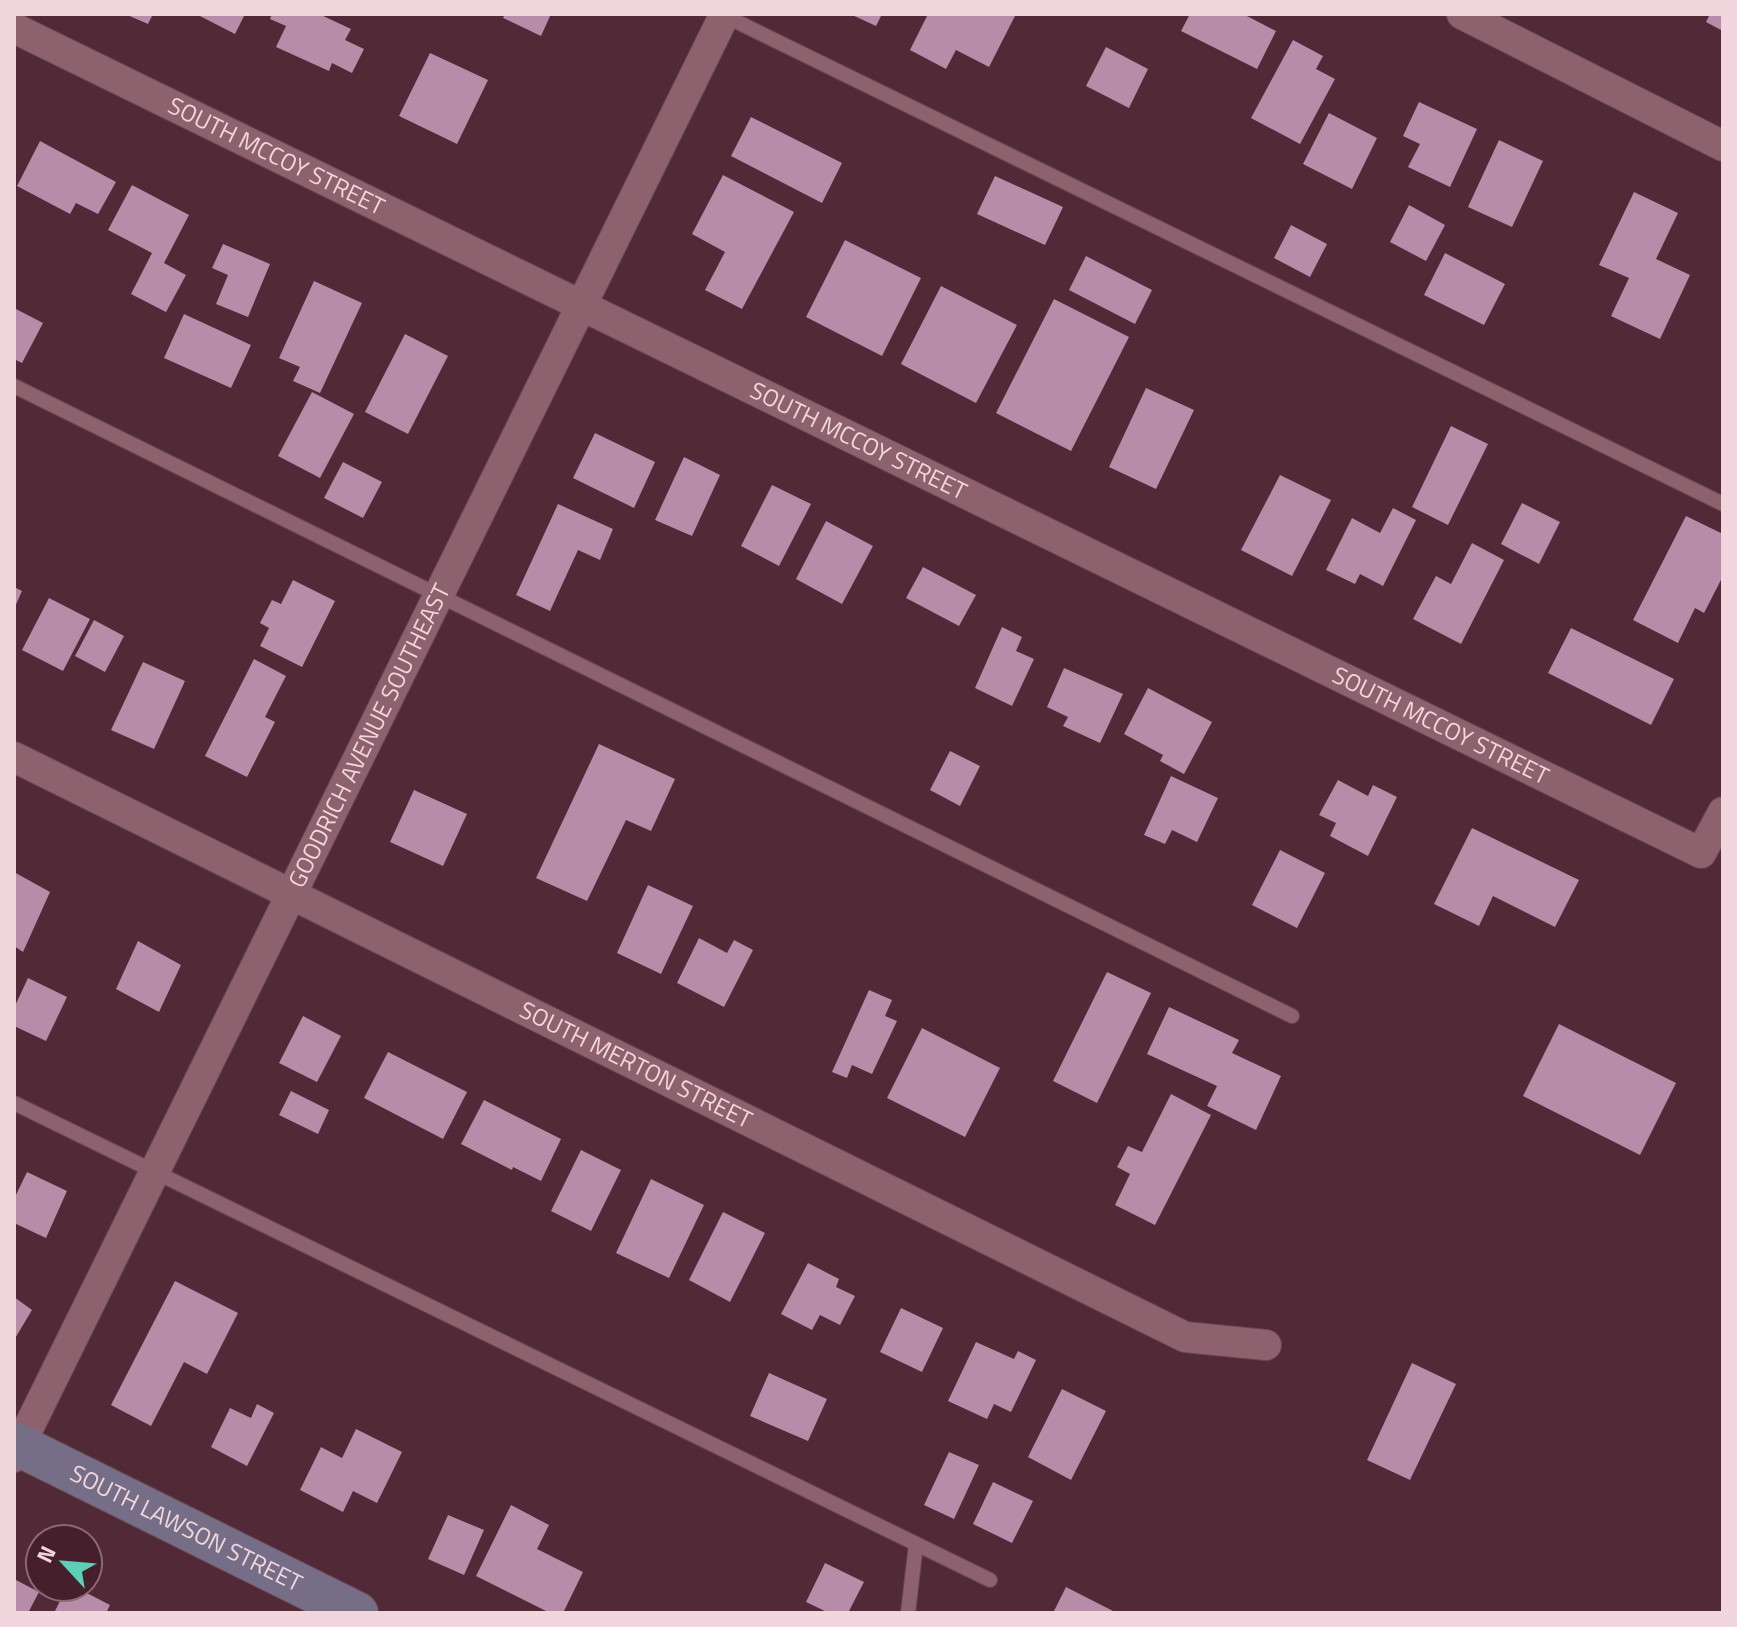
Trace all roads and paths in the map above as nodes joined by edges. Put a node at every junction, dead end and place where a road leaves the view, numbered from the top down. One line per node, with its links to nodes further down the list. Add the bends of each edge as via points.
1 (723, 14): 5 (street, GOODRICH AVENUE SOUTHEAST); 7 (lane)
2 (1462, 14): 4 (street)
3 (14, 28): 5 (street, SOUTH MCCOY STREET)
4 (1723, 146)
5 (579, 306): 8 (street, GOODRICH AVENUE SOUTHEAST); 10 (street, SOUTH MCCOY STREET, via 1701,853)
6 (14, 386): 8 (lane)
7 (1723, 504)
8 (436, 596): 11 (street, GOODRICH AVENUE SOUTHEAST); 12 (lane)
9 (14, 757): 11 (street, SOUTH MERTON STREET)
10 (1723, 812)
11 (292, 894): 14 (street, GOODRICH AVENUE SOUTHEAST); 15 (street, SOUTH MERTON STREET, via 1185,1337)
12 (1292, 1016)
13 (14, 1103): 14 (lane)
14 (154, 1171): 16 (street, GOODRICH AVENUE SOUTHEAST); 17 (lane)
15 (1266, 1345)
16 (16, 1448): 19 (street, SOUTH LAWSON STREET)
17 (916, 1544): 18 (lane); 20 (lane)
18 (990, 1580)
19 (357, 1613)
20 (908, 1613)

